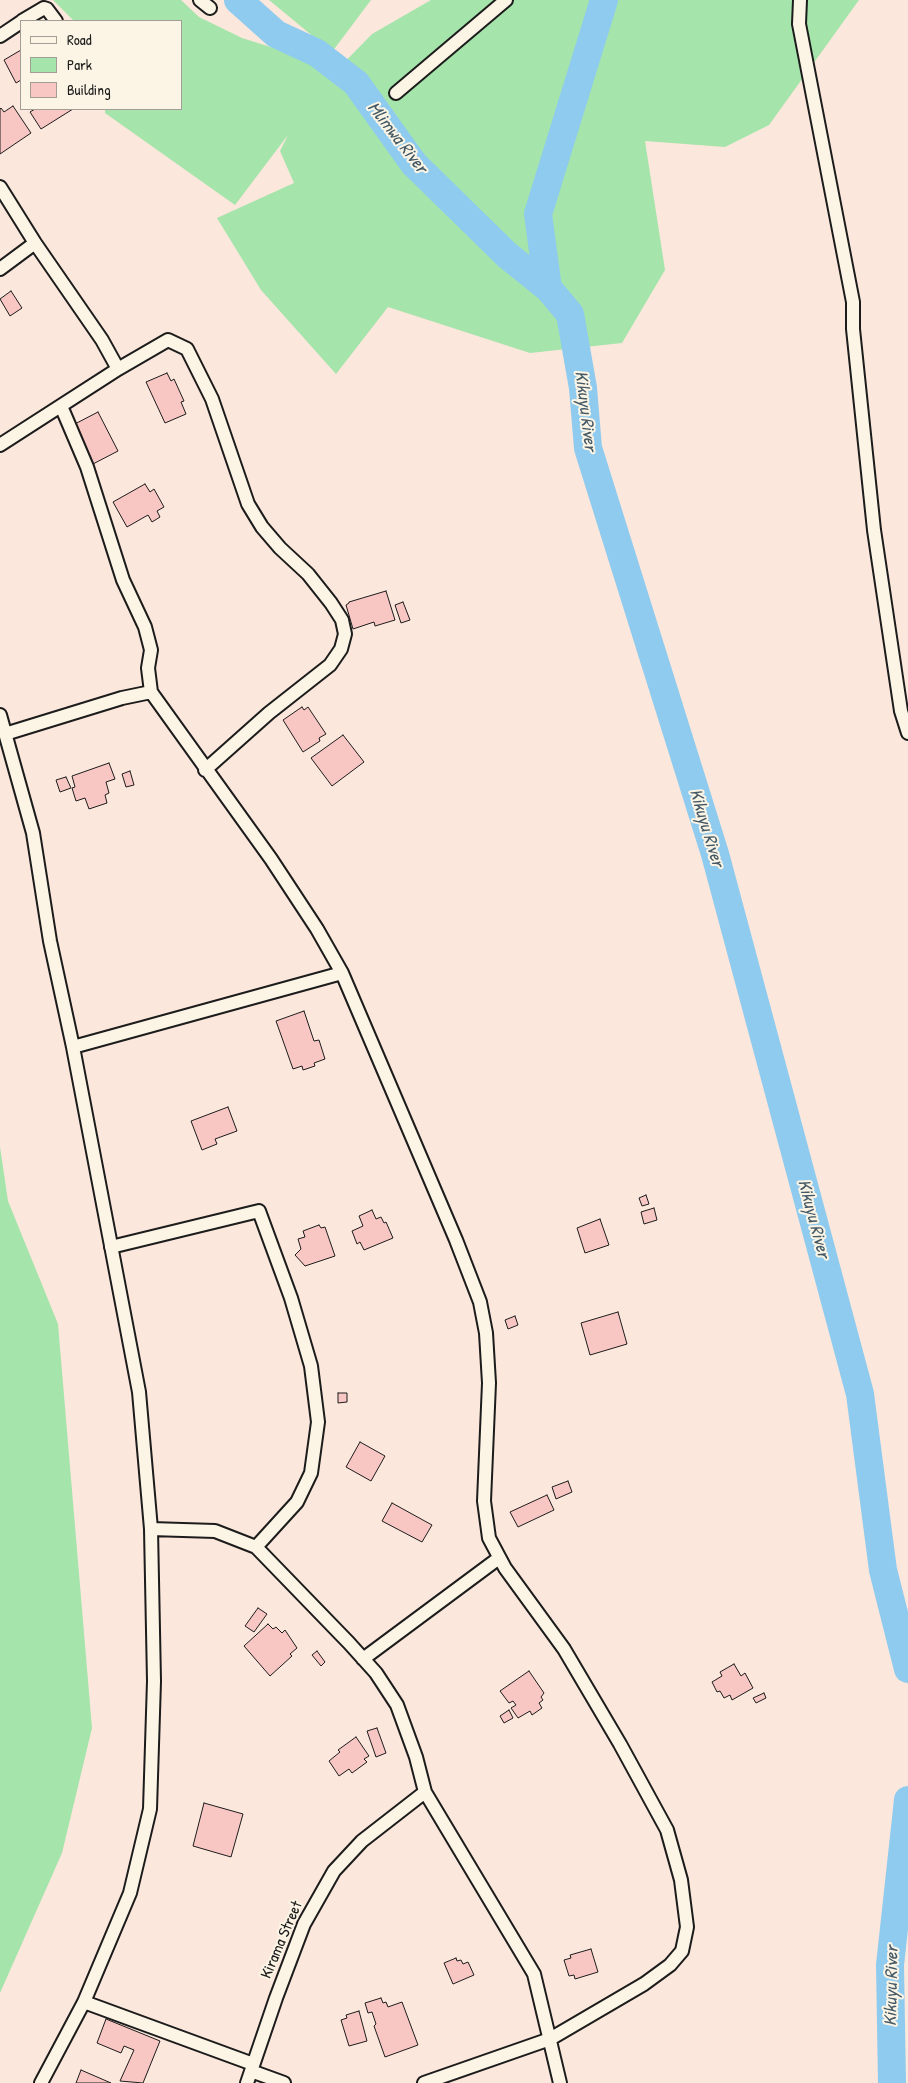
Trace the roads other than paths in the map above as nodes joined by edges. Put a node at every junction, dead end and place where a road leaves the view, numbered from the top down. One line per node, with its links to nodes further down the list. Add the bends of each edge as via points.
1 (506, 0): 7 (street)
2 (800, 0): 16 (street, via 799,24 853,302 853,330 874,530 901,711)
3 (24, 20): 4 (street, via 44,8)
4 (55, 20)
5 (20, 22): 6 (street)
6 (0, 36)
7 (396, 93)
8 (0, 187): 9 (street)
9 (35, 243): 10 (street); 11 (street, via 102,340)
10 (0, 269)
11 (118, 369): 12 (street); 18 (street, via 168,340 187,349 212,399 248,504 262,527 332,602 346,634 341,650 330,664)
12 (60, 406): 13 (street); 14 (street, via 87,467 123,580 145,627 151,650 148,668)
13 (0, 445)
14 (151, 692): 17 (street); 18 (street)
15 (0, 715): 17 (street)
16 (908, 733)
17 (5, 734): 20 (street, via 33,833 50,941)
18 (205, 770): 19 (street, via 271,859)
19 (342, 973): 20 (street); 24 (street, via 480,1302 486,1333 489,1383 484,1501 488,1538)
20 (73, 1048): 21 (street)
21 (111, 1247): 22 (street, via 139,1392); 23 (street, via 259,1211 291,1298 311,1366 318,1422 311,1473 297,1502)
22 (151, 1529): 23 (street, via 216,1530); 27 (street, via 154,1680 150,1809 130,1893)
23 (256, 1547): 25 (street)
24 (500, 1558): 25 (street); 28 (street, via 564,1649 668,1830 681,1880 687,1927 682,1951 670,1965 644,1984)
25 (363, 1659): 26 (street, via 397,1705)
26 (425, 1792): 28 (street, via 534,1974); 29 (street, Kirama Street, via 362,1841 334,1871 304,1924)
27 (84, 2002): 29 (street); 30 (street)
28 (550, 2039): 33 (street); 34 (street)
29 (252, 2067): 31 (street, Kirama Street); 32 (street)
30 (40, 2083)
31 (247, 2083)
32 (284, 2083)
33 (424, 2083)
34 (560, 2083)

